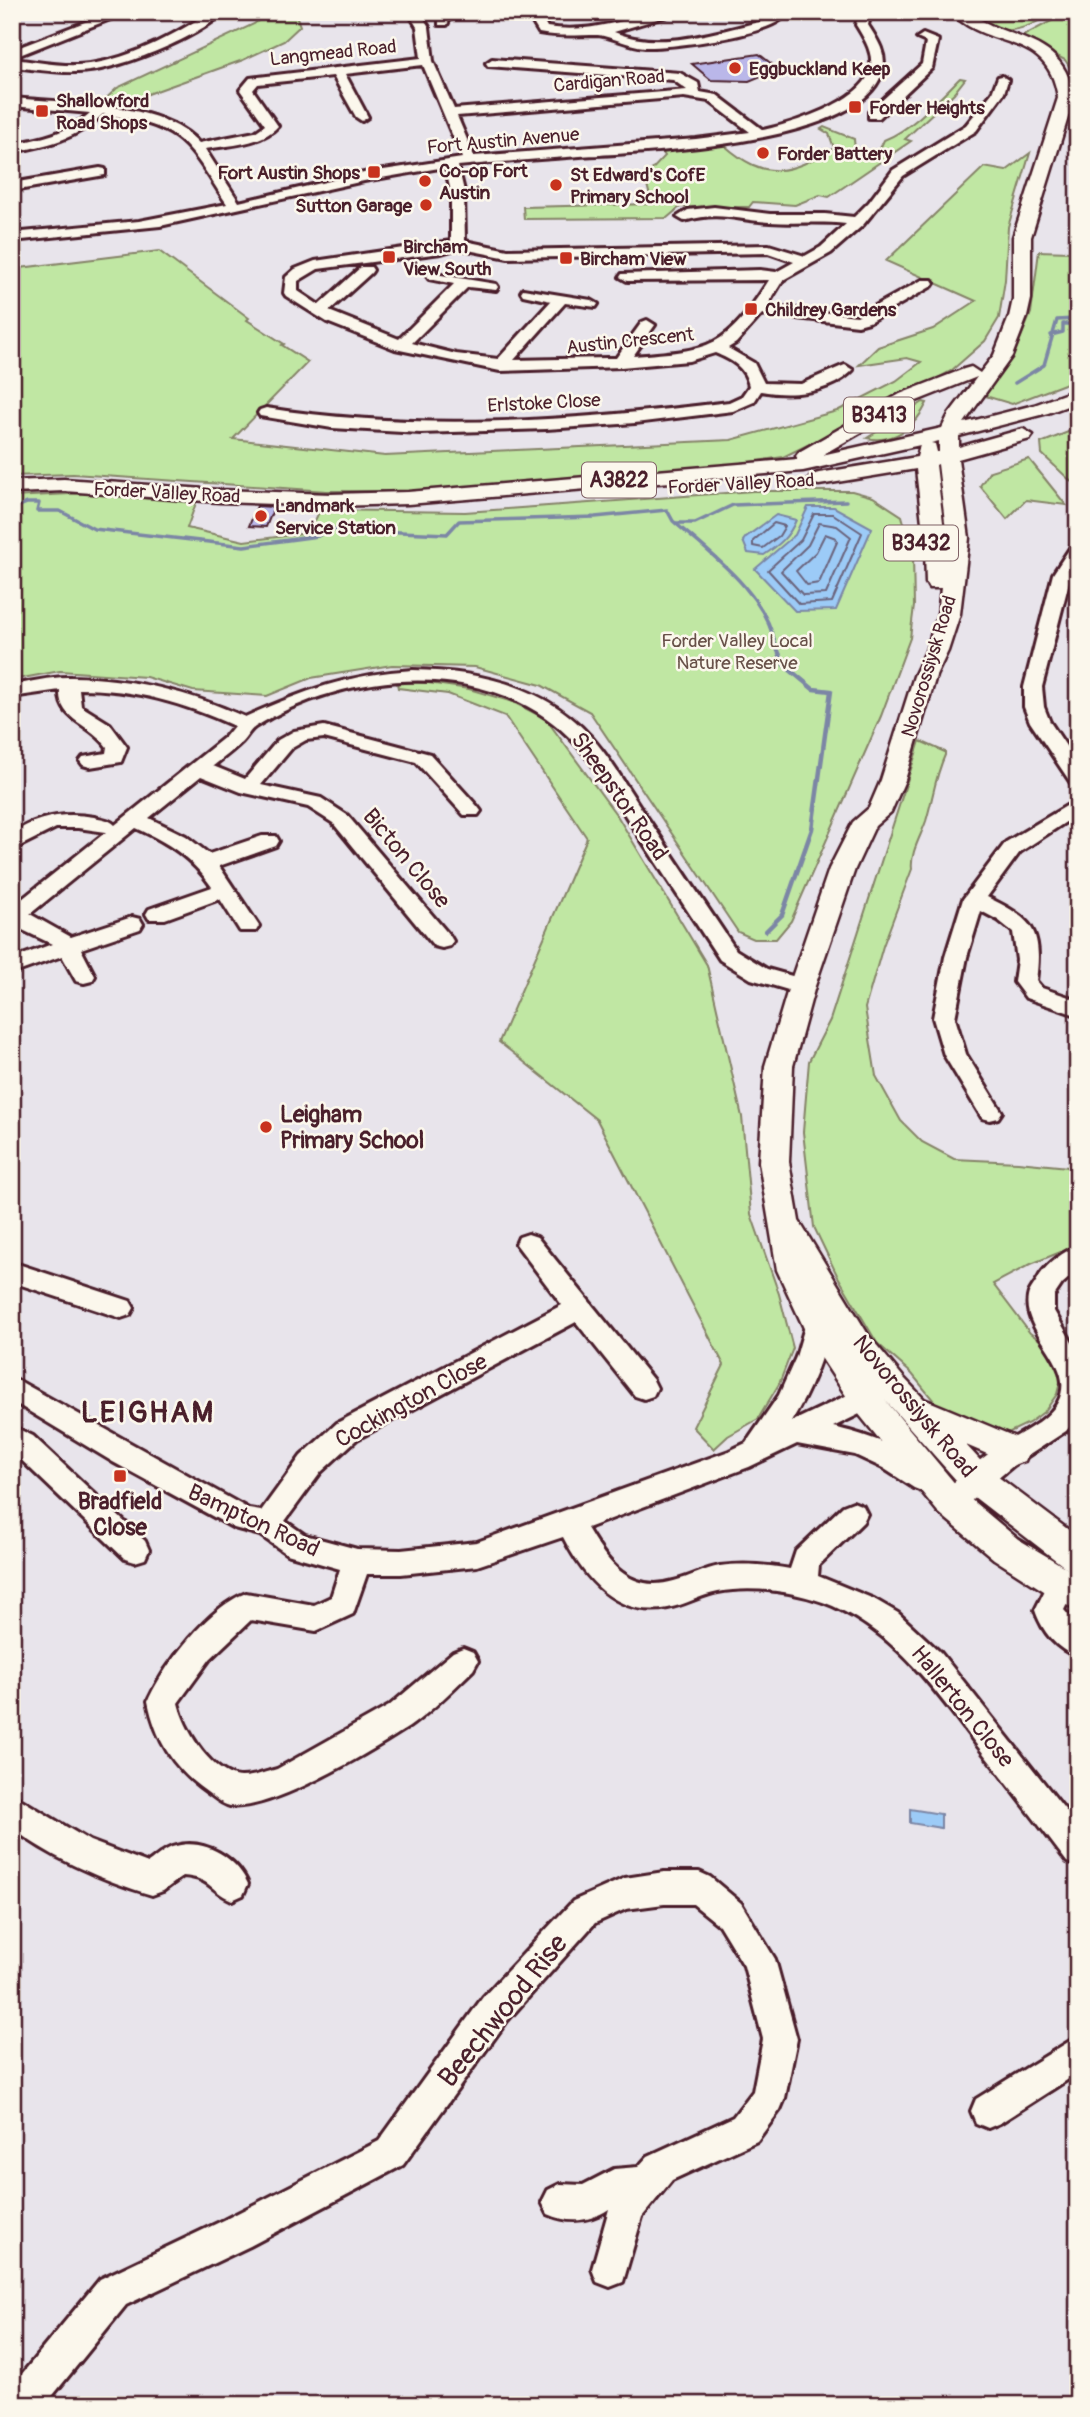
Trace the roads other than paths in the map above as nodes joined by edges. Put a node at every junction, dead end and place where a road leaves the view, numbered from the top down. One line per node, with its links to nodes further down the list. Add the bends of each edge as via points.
1 (218, 12): 13 (street, via 110,64 73,69)
2 (414, 12): 12 (street, via 423,27)
3 (542, 12): 9 (street, via 536,18 543,30 576,35)
4 (675, 12): 9 (street)
5 (781, 12): 9 (street, via 768,24 667,43 638,43)
6 (865, 12): 17 (street, via 862,25 878,51 878,68)
7 (958, 12): 56 (main road, B3413, via 980,27 1038,50 1053,60 1065,79 1066,98 1022,237 1022,299 1003,356)
8 (125, 13): 11 (street)
9 (603, 32)
10 (923, 38): 17 (street, via 932,40 928,65)
11 (12, 54)
12 (427, 61): 15 (street, Langmead Road); 21 (street)
13 (12, 62)
14 (492, 63): 18 (street, via 676,76 694,86)
15 (337, 71): 22 (street, via 356,118); 25 (street, Langmead Road, via 250,84 246,90 272,127 259,135)
16 (1002, 80): 34 (street, Austin Crescent, via 998,93 971,128 898,173)
17 (889, 81): 23 (street, via 894,99); 24 (street, Fort Austin Avenue, via 820,117)
18 (693, 94): 21 (street, Cardigan Road); 24 (street, Cardigan Road, via 713,98)
19 (12, 103): 20 (street)
20 (98, 112): 25 (street, via 170,126); 26 (street, via 64,136)
21 (450, 113): 27 (street)
22 (377, 116)
23 (874, 116)
24 (760, 134): 27 (street, Fort Austin Avenue)
25 (197, 147): 31 (street)
26 (12, 148)
27 (470, 162): 28 (street, Fort Austin Avenue)
28 (450, 163): 31 (street, Fort Austin Avenue); 37 (street, via 459,190)
29 (101, 173): 30 (street)
30 (12, 187)
31 (235, 207): 35 (street, Fort Austin Avenue, via 129,226)
32 (684, 218): 33 (street, via 694,213)
33 (808, 218): 34 (street); 36 (street)
34 (858, 222): 38 (street, Austin Crescent)
35 (12, 237)
36 (799, 237)
37 (457, 244): 38 (street, via 508,254 769,249); 50 (street, Austin Crescent, via 307,267 291,280 291,293)
38 (806, 261): 42 (street, Austin Crescent)
39 (366, 270): 50 (street)
40 (434, 276): 43 (street)
41 (627, 277): 42 (street)
42 (778, 277): 49 (street, Austin Crescent)
43 (465, 282): 45 (street); 52 (street)
44 (927, 283): 49 (street, via 858,321)
45 (491, 287)
46 (528, 292): 47 (street)
47 (561, 299): 48 (street); 55 (street)
48 (591, 304)
49 (758, 309): 53 (street, Austin Crescent, via 731,340)
50 (320, 312): 52 (street, Austin Crescent)
51 (647, 325): 54 (street)
52 (400, 345): 55 (street, Austin Crescent)
53 (716, 348): 54 (street, Austin Crescent, via 688,356); 58 (street, via 752,369)
54 (621, 362): 55 (street, Austin Crescent)
55 (500, 366)
56 (983, 368): 62 (main road, via 993,384 983,402); 63 (main road, B3413, via 956,418); 63 (main road, B3413, via 946,403); 65 (main road, B3413, via 921,391)
57 (845, 370): 58 (street, via 805,390)
58 (758, 386): 60 (street, Erlstoke Close, via 748,399 733,406 546,424 420,428 332,423)
59 (1078, 395): 62 (main road, A3822)
60 (266, 413)
61 (1078, 413): 64 (main road, A3822)
62 (1005, 419): 63 (main road, Forder Valley Road / A3822)
63 (933, 447): 64 (main road, Forder Valley Road / A3822); 65 (main road, Forder Valley Road); 66 (main road, Forder Valley Road / A3822); 70 (main road, Novorossiysk Road / B3432, via 939,561)
64 (948, 457): 81 (main road, Novorossiysk Road, via 958,538 948,614 893,780 879,812)
65 (796, 465): 68 (main road, Forder Valley Road / A3822)
66 (870, 473): 68 (main road, Forder Valley Road / A3822, via 773,483); 70 (main road, B3432, via 904,482 915,508 929,588)
67 (12, 487): 68 (main road, Forder Valley Road / A3822, via 64,485 331,500)
68 (448, 495)
69 (1078, 549): 76 (street, via 1062,574 1033,687 1040,722)
70 (936, 597): 81 (main road, Novorossiysk Road / B3432, via 861,811)
71 (70, 682): 72 (street); 73 (street, via 101,681 144,688); 74 (street, via 72,707 83,719 101,726 117,747 114,758)
72 (12, 691)
73 (246, 724): 75 (street, Sheepstor Road); 96 (street, Sheepstor Road, via 313,693 385,678 470,680 521,695 560,717 579,734 728,955 759,974)
74 (90, 761)
75 (200, 768): 77 (street, Bicton Close); 80 (street, Sheepstor Road)
76 (1078, 779)
77 (248, 788): 79 (street, via 285,744 301,735 324,733 423,758); 92 (street, Bicton Close, via 314,802 340,818)
78 (1078, 805): 87 (street, via 1013,847)
79 (471, 811)
80 (135, 820): 85 (street, via 186,845); 89 (street, Sheepstor Road)
81 (865, 822): 96 (main road, Novorossiysk Road / B3432, via 842,869)
82 (105, 826): 84 (street, via 57,821 31,829)
83 (269, 841): 85 (street)
84 (12, 844)
85 (205, 863): 86 (street)
86 (223, 891): 88 (street); 91 (street)
87 (974, 899): 97 (street, via 1024,929 1025,982 1034,993); 98 (street, via 944,1018 955,1055)
88 (157, 914)
89 (14, 917): 93 (street)
90 (132, 923): 93 (street)
91 (247, 926)
92 (442, 941)
93 (68, 946): 94 (street); 95 (street)
94 (12, 967)
95 (84, 976)
96 (802, 986): 99 (main road, Novorossiysk Road / B3432, via 779,1066 775,1121 774,1162)
97 (1073, 1006)
98 (990, 1112)
99 (786, 1223): 105 (main road, Novorossiysk Road / B3432, via 792,1270); 108 (main road, Novorossiysk Road / B3432)
100 (528, 1244): 103 (street)
101 (1078, 1256): 111 (street, via 1055,1271 1040,1302 1043,1319 1070,1364 1073,1399 1064,1414 1040,1435)
102 (14, 1276): 104 (street)
103 (581, 1307): 107 (street); 117 (street, Cockington Close, via 347,1431 311,1464)
104 (121, 1308)
105 (817, 1323): 108 (main road, Novorossiysk Road / B3432); 112 (street, via 813,1349 794,1396)
106 (12, 1388): 117 (street, Bampton Road, via 244,1520)
107 (644, 1388)
108 (889, 1397): 109 (street, Bampton Road); 111 (main road); 113 (main road, Novorossiysk Road / B3432); 114 (main road, Novorossiysk Road / B3432)
109 (793, 1432): 112 (street, Bampton Road); 114 (street, via 850,1440 881,1452)
110 (12, 1437): 118 (street)
111 (1013, 1451): 113 (street)
112 (754, 1452): 116 (street, Bampton Road)
113 (977, 1480): 114 (street); 120 (main road, Novorossiysk Road / B3432)
114 (947, 1498): 120 (main road, Novorossiysk Road / B3432, via 1006,1549)
115 (853, 1514): 121 (street, via 806,1560)
116 (569, 1522): 119 (street, Bampton Road, via 477,1554 412,1562); 121 (street, Hallerton Close, via 602,1577 642,1595 664,1597 723,1578)
117 (267, 1524): 119 (street, Bampton Road, via 297,1545)
118 (135, 1550)
119 (357, 1561): 123 (street, via 343,1605 316,1618 246,1606 187,1661 163,1701 169,1724 195,1766 230,1791 284,1781 400,1716)
120 (1072, 1579): 122 (street, via 1049,1610 1053,1622)
121 (802, 1584): 125 (street, Hallerton Close, via 853,1600 912,1641)
122 (1078, 1644)
123 (463, 1661)
124 (12, 1809): 126 (street, via 34,1827 114,1869 152,1880 178,1860 207,1862)
125 (1078, 1851)
126 (232, 1884)
127 (1078, 2053): 128 (street)
128 (988, 2111)
129 (646, 2184): 130 (street, via 614,2186 587,2203); 131 (street, Beechwood Rise, via 626,2208); 132 (street, Beechwood Rise, via 660,2168 745,2129 768,2098 780,2039 759,1959 730,1914 699,1888 625,1894 584,1912 495,2008 391,2153 113,2292)
130 (560, 2202)
131 (610, 2269)
132 (21, 2405)

